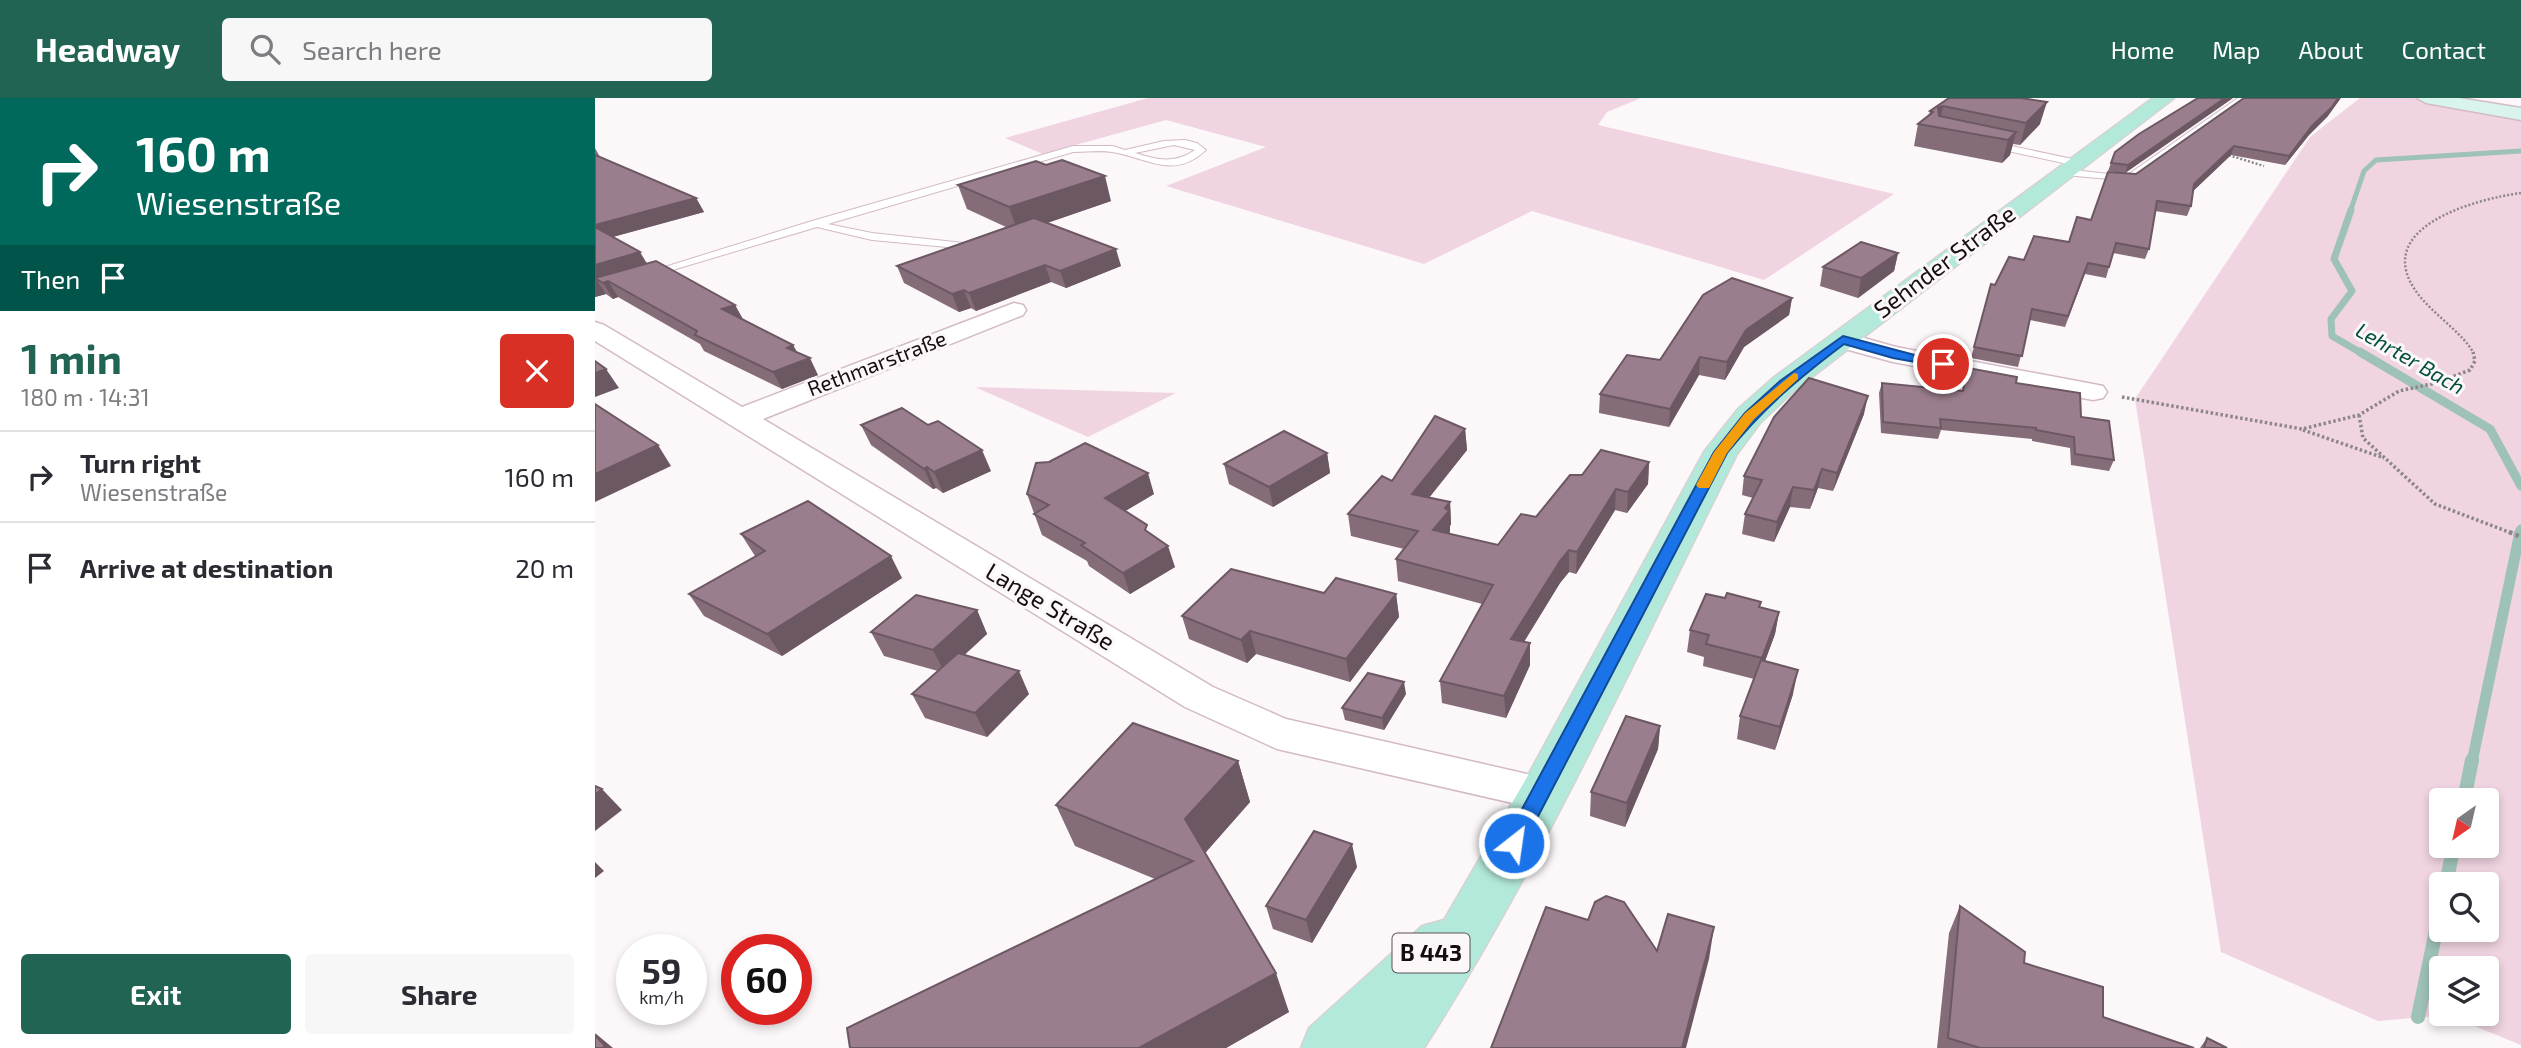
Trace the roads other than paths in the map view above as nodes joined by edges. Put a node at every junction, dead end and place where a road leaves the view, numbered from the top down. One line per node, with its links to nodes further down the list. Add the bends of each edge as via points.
1 (2165, 98): 8 (main road, Sehnder Straße / B 443)
2 (2243, 98): 8 (lane, via 2128,179)
3 (2426, 98): 4 (street)
4 (2479, 102): 5 (street)
5 (2521, 114)
6 (1976, 142): 8 (lane)
7 (1123, 153): 7 (lane, via 1166,163 1185,161 1201,150 1180,143); 9 (lane, via 1073,149)
8 (2071, 167): 14 (main road, Sehnder Straße / B 443)
9 (817, 223): 10 (lane, via 863,237); 11 (lane)
10 (969, 246)
11 (634, 278)
12 (1014, 310): 16 (street, Rethmarstraße)
13 (595, 330): 16 (street, Lange Straße)
14 (1843, 340): 15 (street, via 1893,354); 17 (main road, Sehnder Straße / B 443, via 1749,416 1721,452)
15 (2093, 392)
16 (739, 418): 17 (street, Lange Straße, via 1238,717 1277,733)
17 (1543, 793): 18 (main road, Sehnder Straße / B 443)
18 (1514, 843): 19 (main road, Sehnder Straße / B 443, via 1479,897 1443,940); 20 (main road, Sehnder Straße / B 443, via 1455,952)
19 (1330, 1048)
20 (1389, 1048)

